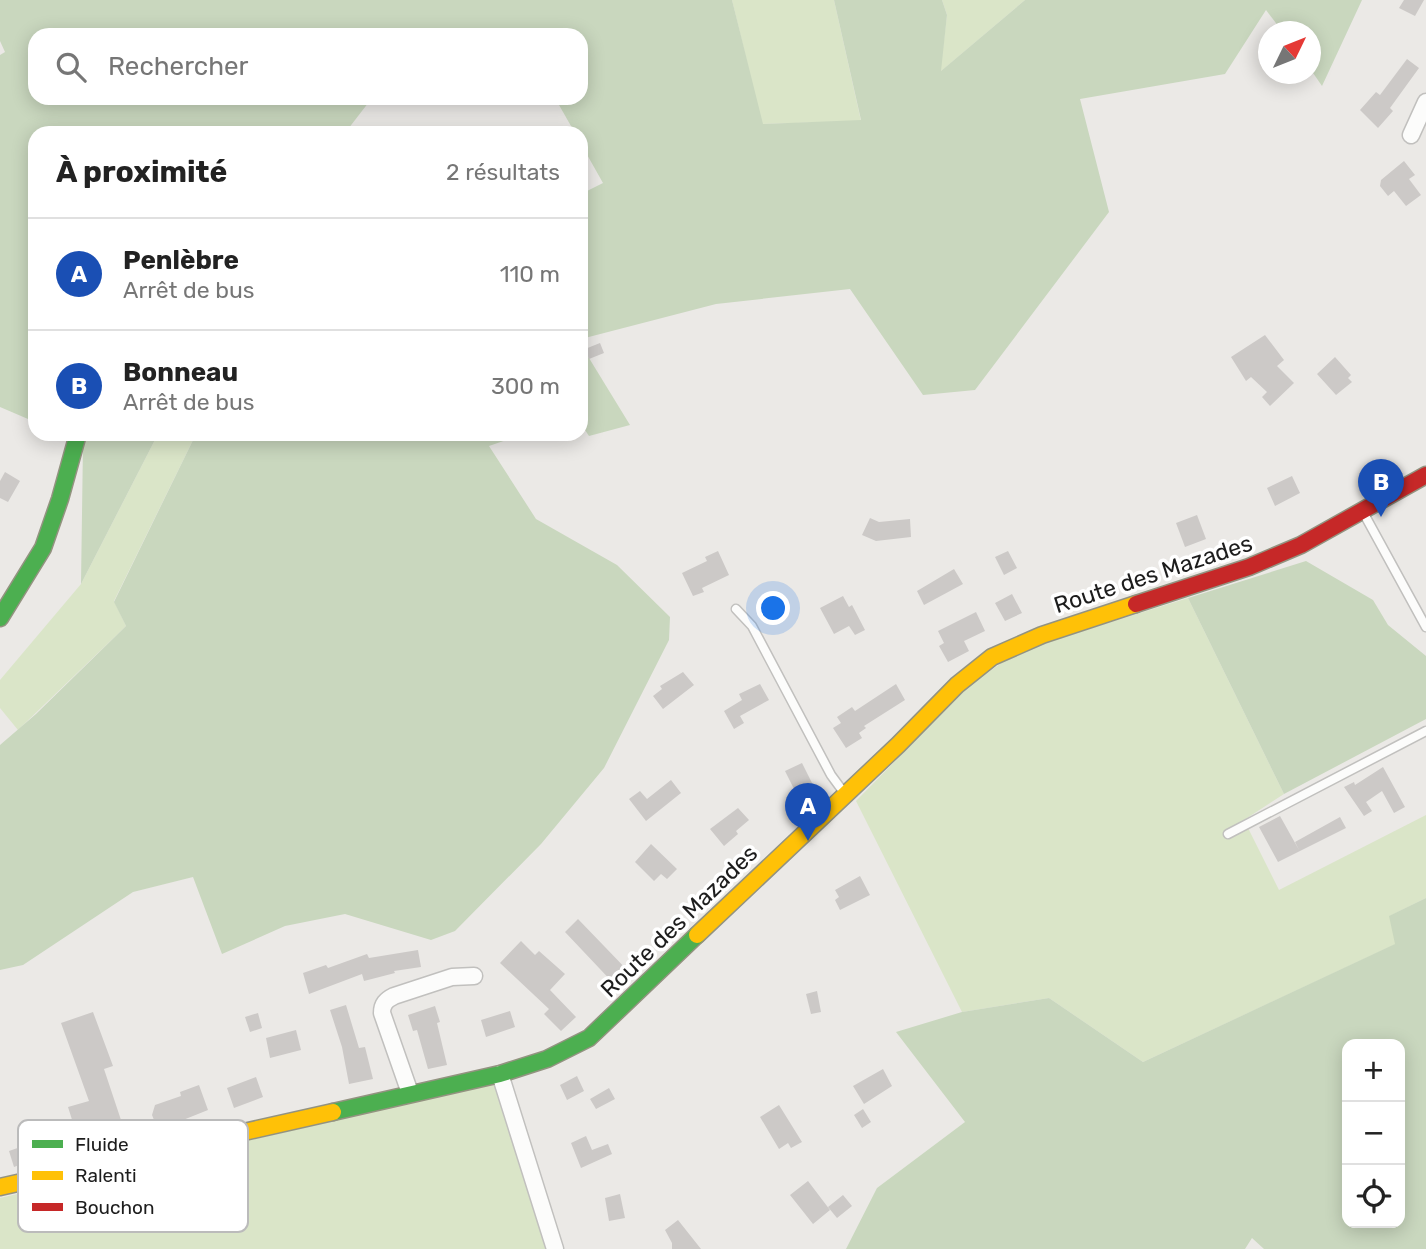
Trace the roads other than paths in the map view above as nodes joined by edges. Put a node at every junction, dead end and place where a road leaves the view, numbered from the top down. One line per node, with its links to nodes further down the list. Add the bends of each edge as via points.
1 (1426, 102): 2 (street)
2 (1411, 135)
3 (76, 441): 7 (street, via 43,548)
4 (1426, 475): 5 (street, Route des Mazades)
5 (1363, 512): 8 (lane); 10 (street, Route des Mazades, via 1249,567 1042,635 992,657)
6 (736, 609): 10 (lane, via 752,626)
7 (0, 618)
8 (1426, 627)
9 (1426, 731): 11 (lane)
10 (845, 794): 13 (street, Route des Mazades, via 589,1038 547,1059)
11 (1228, 834)
12 (474, 976): 14 (street, via 452,977 394,996 382,1007)
13 (500, 1074): 14 (street, Route des Mazades); 18 (street)
14 (410, 1093): 15 (street, Route des Mazades)
15 (248, 1130)
16 (18, 1183): 17 (street, Route des Mazades)
17 (0, 1187)
18 (555, 1249)

